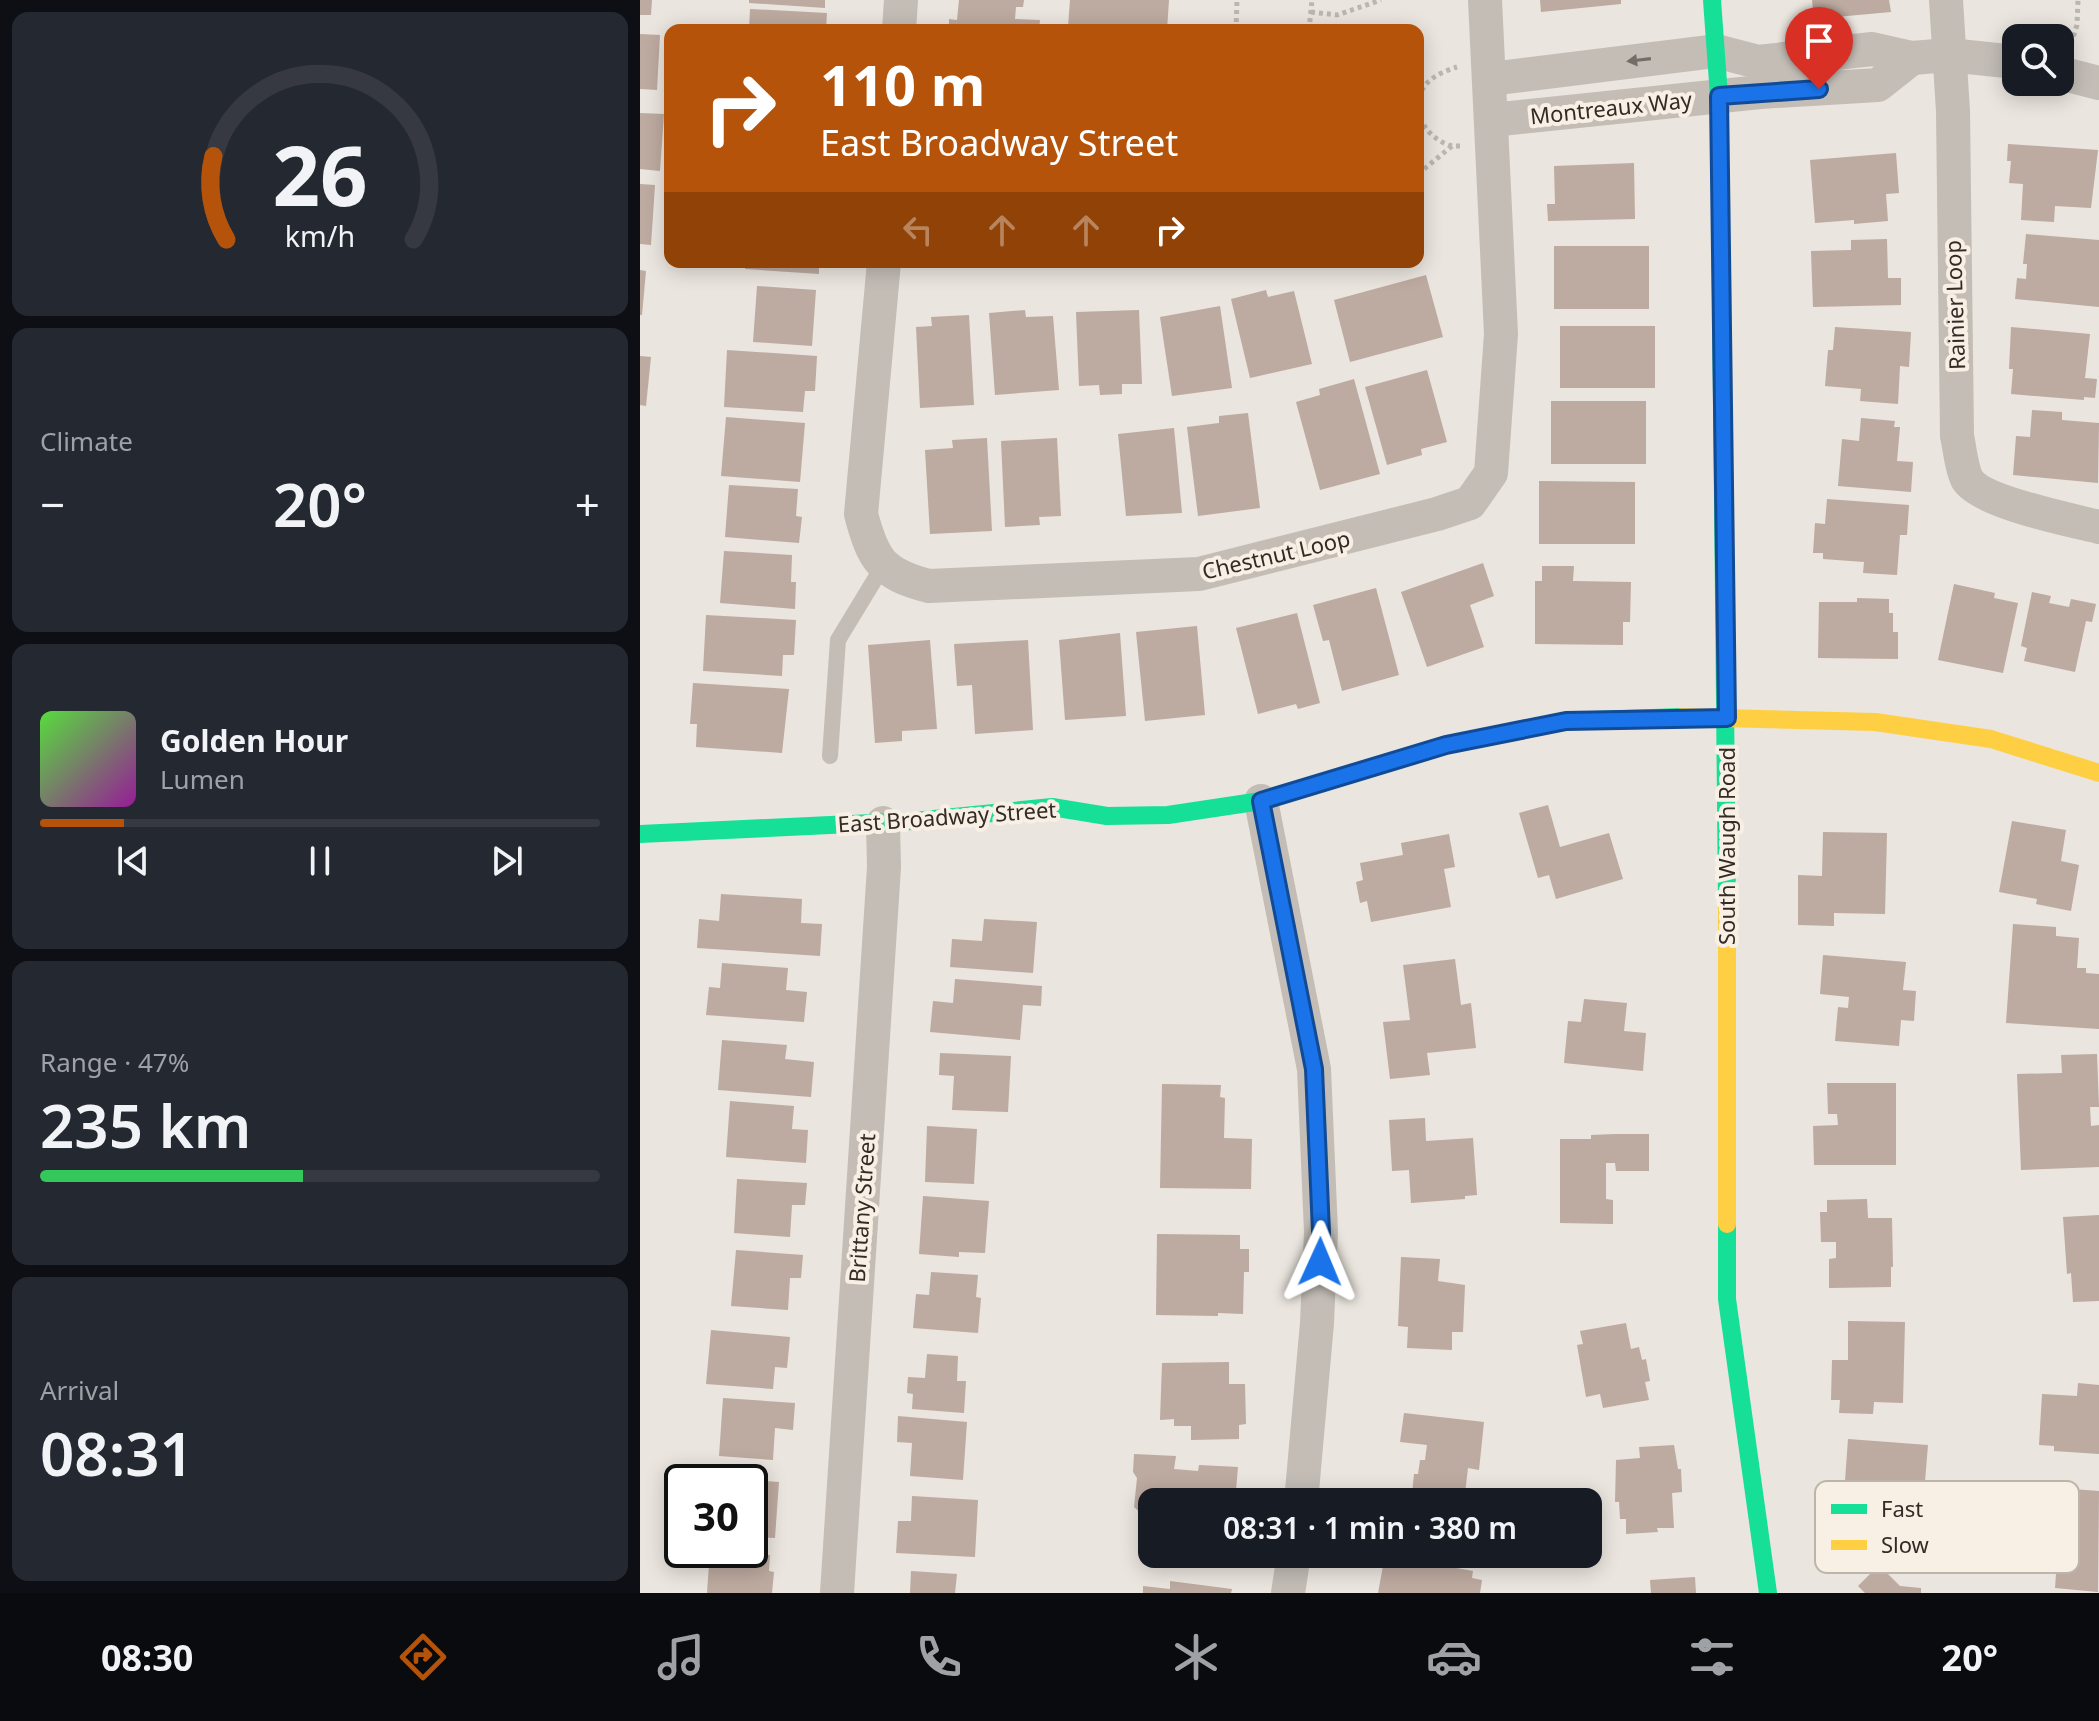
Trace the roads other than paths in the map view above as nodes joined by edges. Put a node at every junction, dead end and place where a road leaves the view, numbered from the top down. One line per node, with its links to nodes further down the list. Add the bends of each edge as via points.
1 (901, 0): 5 (street)
2 (1485, 0): 11 (street, Chestnut Loop)
3 (1712, 0): 6 (street, South Waugh Road)
4 (1946, 0): 7 (street, Rainier Loop)
5 (899, 24)
6 (1716, 51): 8 (street, Montreaux Way, via 1758,62 1872,49); 11 (street, Montreaux Way, one-way to 11); 13 (street, South Waugh Road)
7 (1949, 55): 8 (street, Montreaux Way); 9 (street); 16 (street, Rainier Loop, via 1957,436 1967,478 1980,492 1999,500)
8 (1912, 58): 13 (street, Montreaux Way, via 1878,85)
9 (2002, 61)
10 (2074, 65): 12 (street)
11 (1490, 79): 14 (street, Chestnut Loop)
12 (2099, 83)
13 (1719, 96): 14 (street, Montreaux Way); 18 (street, South Waugh Road)
14 (1492, 120): 17 (street, Chestnut Loop, via 1501,334 1491,473 1470,503 1199,574 929,586)
15 (883, 268): 17 (street, via 861,514 868,543)
16 (2099, 527)
17 (883, 566): 19 (lane, via 838,640)
18 (1727, 718): 20 (street, East Broadway Street, via 1875,722 1991,739); 21 (street, East Broadway Street, via 1566,721 1446,745); 28 (street, South Waugh Road, via 1727,1299)
19 (830, 756)
20 (2099, 773)
21 (1261, 801): 22 (street, East Broadway Street, via 1168,815 1107,816 1052,807); 24 (street, via 1314,1069 1321,1232)
22 (883, 823): 23 (street, East Broadway Street); 26 (street, Brittany Street)
23 (640, 834)
24 (1302, 1488)
25 (1292, 1568): 27 (street)
26 (837, 1593)
27 (1288, 1593)
28 (1768, 1593)

